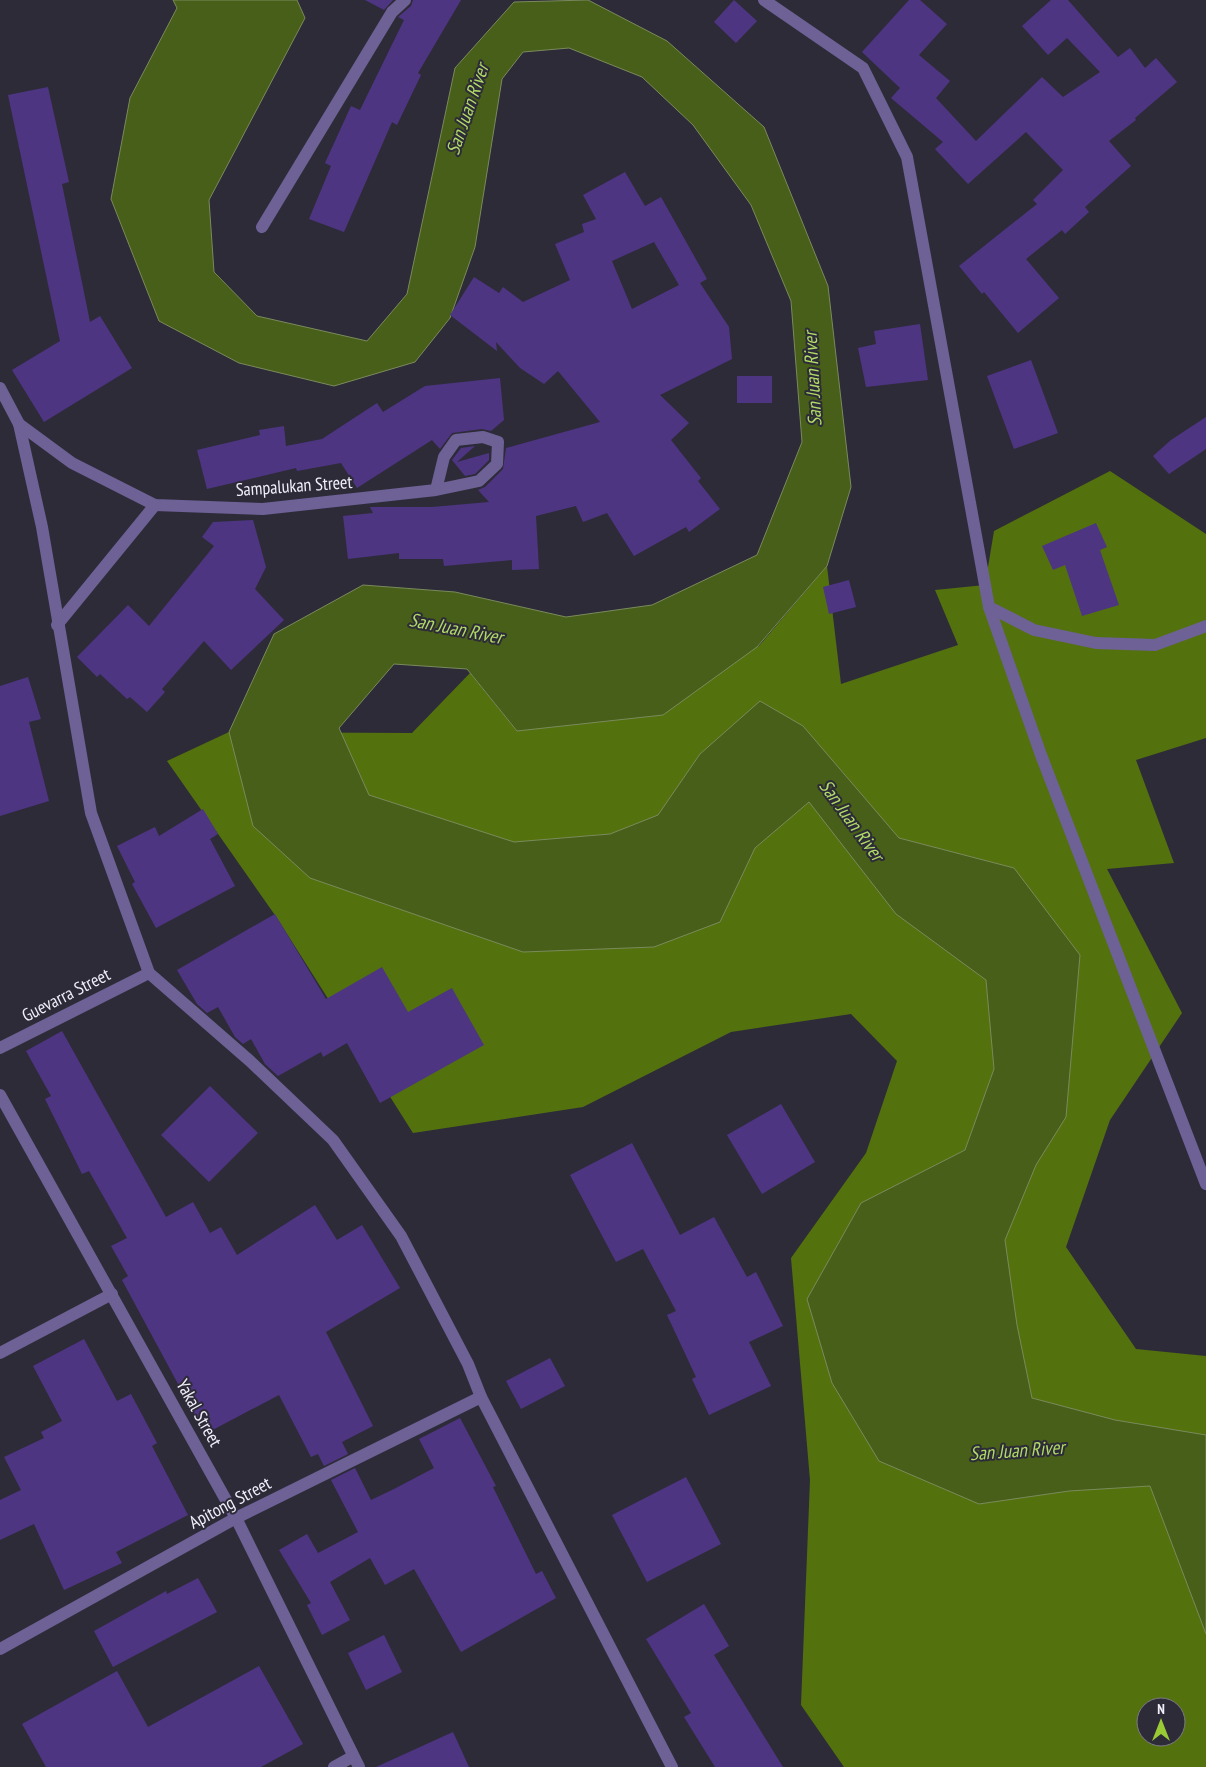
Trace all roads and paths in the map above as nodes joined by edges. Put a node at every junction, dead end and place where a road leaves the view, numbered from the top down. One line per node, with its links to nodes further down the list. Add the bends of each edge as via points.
1 (405, 0): 3 (street, via 392,12)
2 (764, 0): 8 (street, via 862,68 907,157)
3 (262, 227)
4 (0, 388): 5 (street)
5 (19, 424): 7 (street, Sampalukan Street, via 72,463); 9 (street, via 42,527)
6 (436, 490): 6 (street, Sampalukan Street, via 444,457 456,440 483,436 498,442 497,464 479,481); 7 (street, Sampalukan Street, via 263,509)
7 (155, 505): 9 (street)
8 (989, 607): 10 (street, via 1034,630 1096,644 1155,645); 14 (street, via 1041,755)
9 (58, 625): 11 (street, via 91,813)
10 (1206, 626)
11 (149, 973): 12 (street, Guevarra Street); 17 (street, via 250,1061 333,1140 401,1236 468,1364)
12 (0, 1048)
13 (0, 1095): 15 (street, Yakal Street)
14 (1206, 1184)
15 (112, 1294): 16 (street); 18 (street, Yakal Street)
16 (0, 1353)
17 (481, 1397): 18 (street, Apitong Street); 22 (street)
18 (236, 1518): 19 (street, Apitong Street); 20 (street, Yakal Street)
19 (0, 1649)
20 (356, 1762): 21 (street)
21 (334, 1767)
22 (672, 1767)

